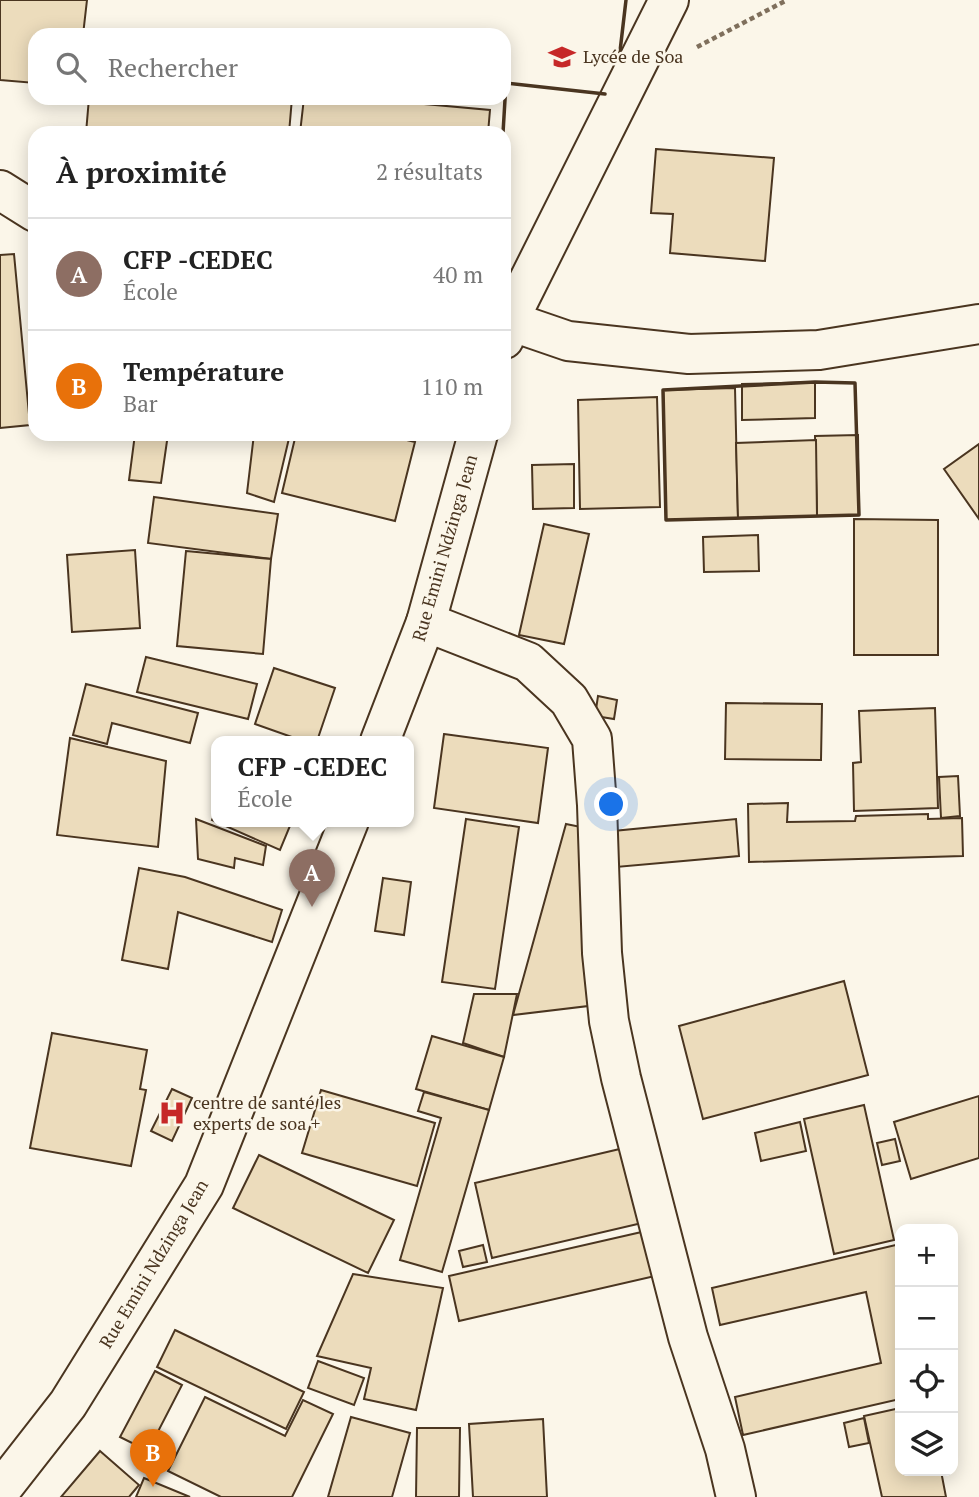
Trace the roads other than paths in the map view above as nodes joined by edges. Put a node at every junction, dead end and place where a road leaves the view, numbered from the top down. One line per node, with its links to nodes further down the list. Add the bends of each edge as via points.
1 (669, 0): 4 (street)
2 (0, 190): 3 (street)
3 (28, 208)
4 (511, 316)
5 (979, 324): 6 (street, via 819,350 689,354 568,341)
6 (511, 327)
7 (476, 441): 8 (street, Rue Emini Ndzinga Jean)
8 (426, 622): 9 (street, Rue Emini Ndzinga Jean); 12 (street, via 528,662 569,701 592,739 609,1021 688,1337)
9 (382, 736)
10 (347, 827): 11 (street, Rue Emini Ndzinga Jean, via 204,1185 68,1404)
11 (0, 1491)
12 (736, 1497)

